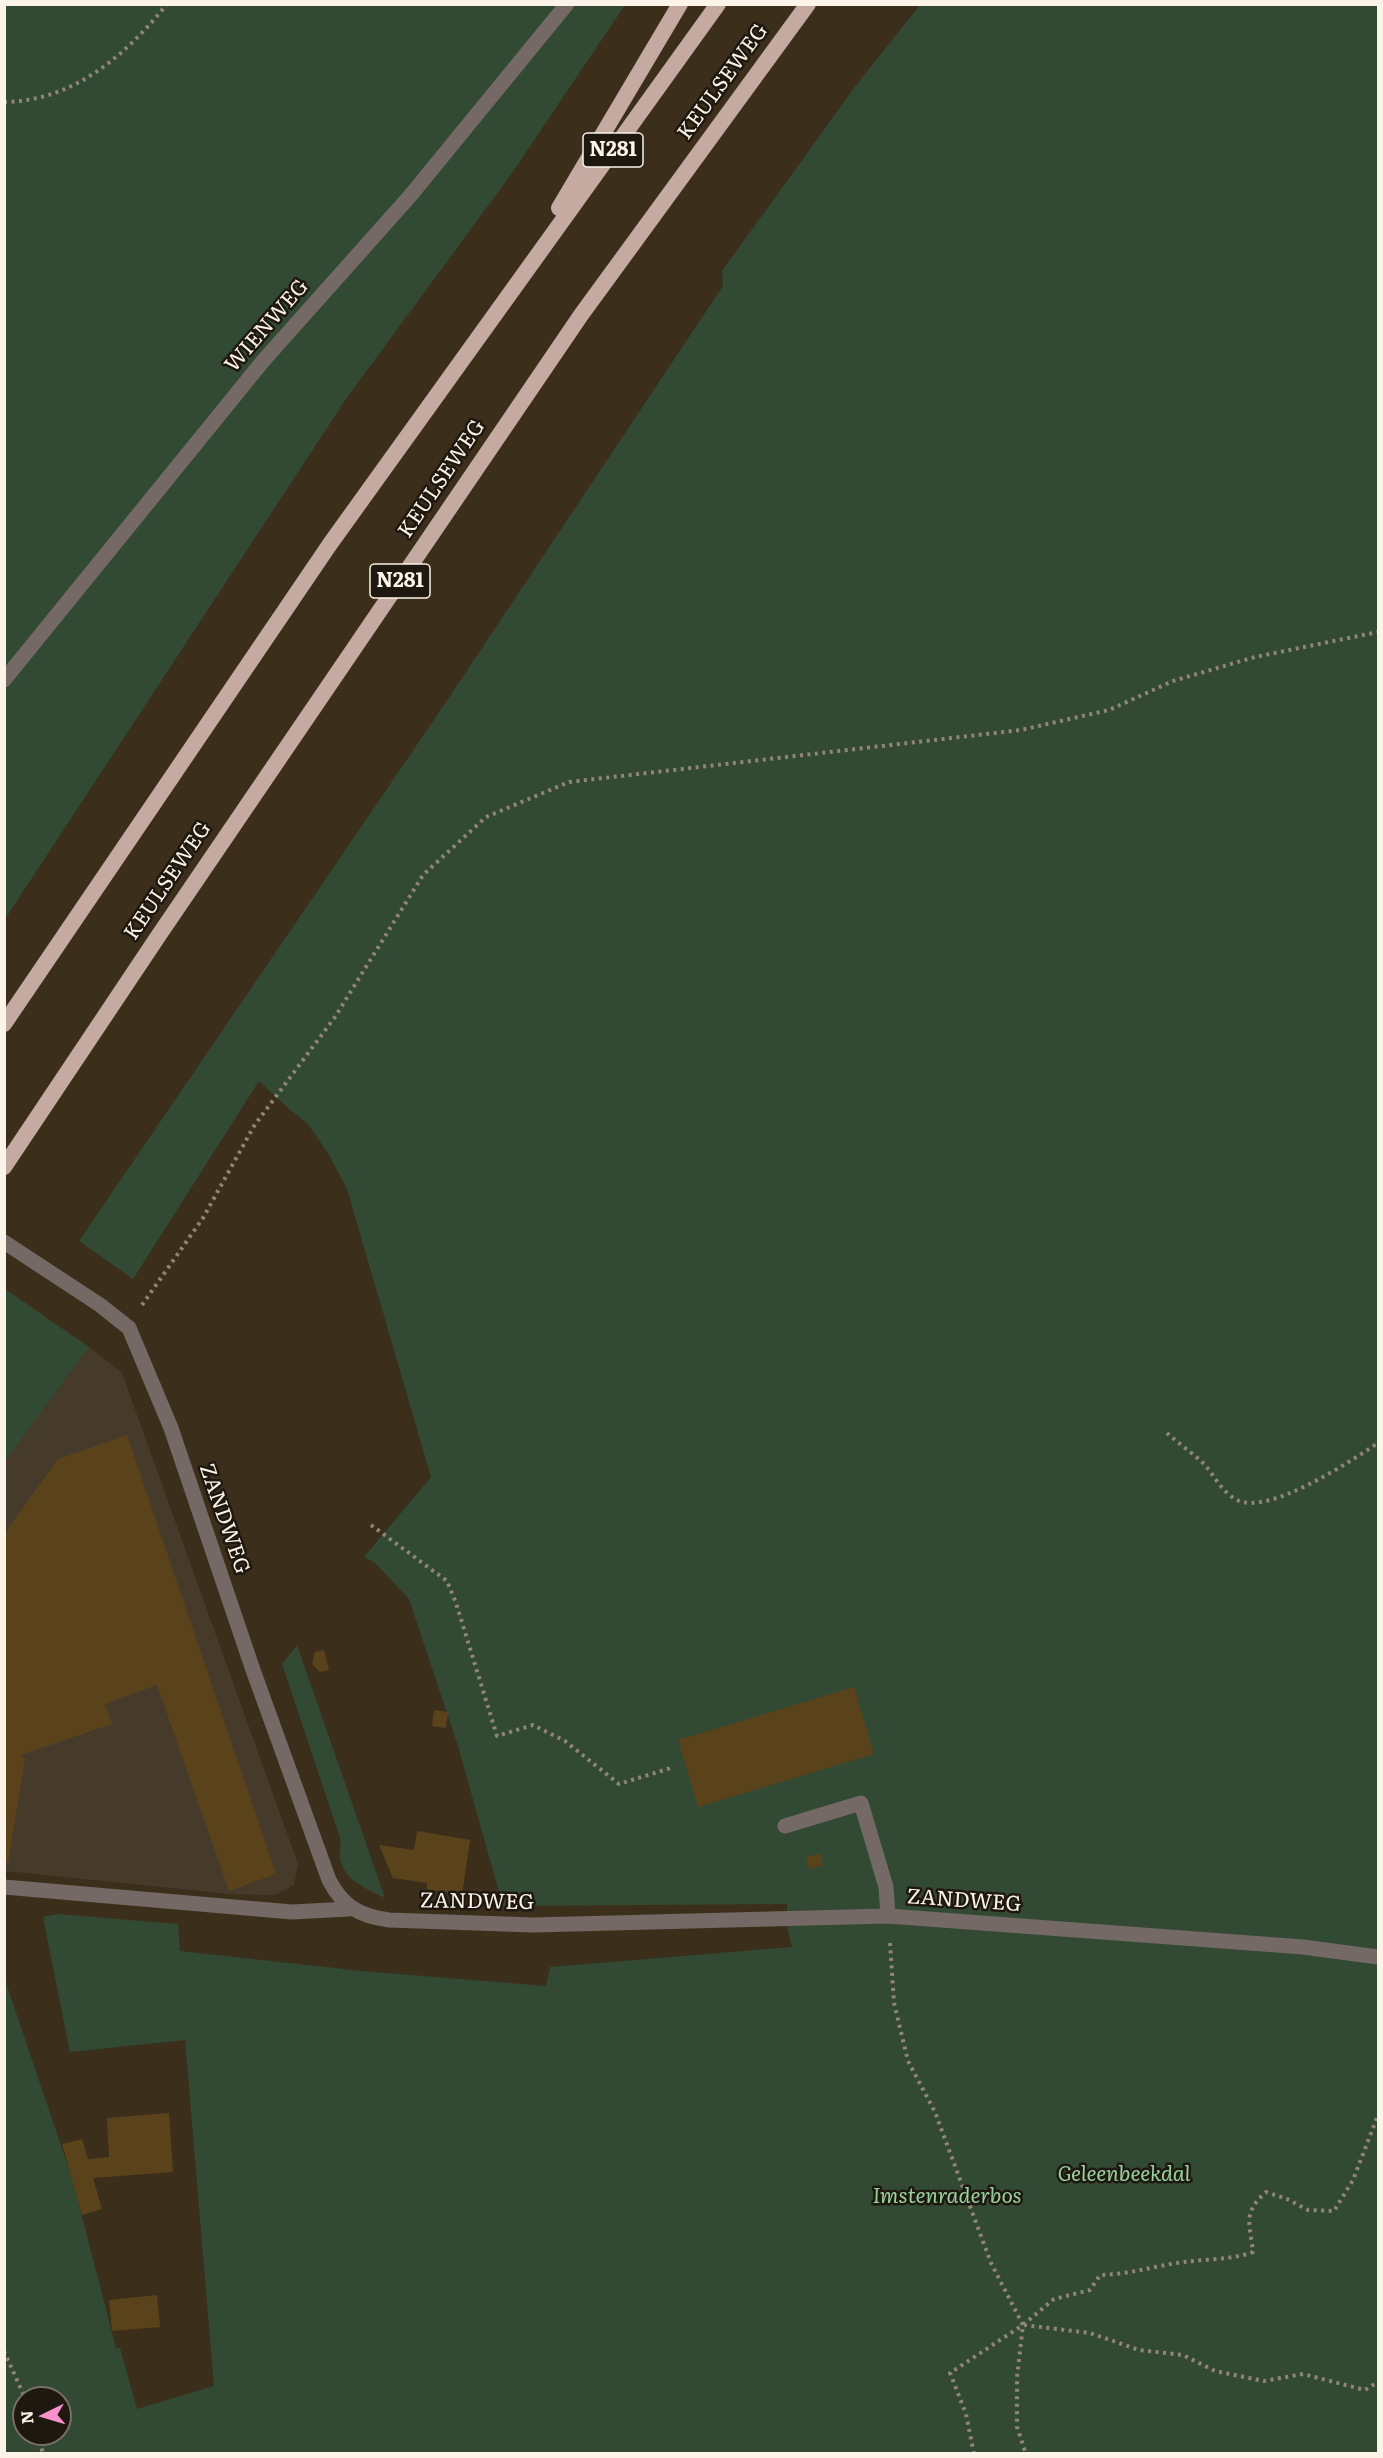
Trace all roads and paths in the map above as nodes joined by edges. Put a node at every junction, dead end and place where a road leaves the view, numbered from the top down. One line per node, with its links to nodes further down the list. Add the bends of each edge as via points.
1 (167, 4): 6 (path, via 114,62 90,78 48,95)
2 (567, 4): 9 (street, WIENWEG, via 410,196 263,361)
3 (680, 4): 7 (highway, N281)
4 (718, 4): 7 (highway, N281)
5 (808, 4): 11 (highway, KEULSEWEG / N281, via 581,315)
6 (4, 102)
7 (507, 296): 10 (highway, N281, via 330,544)
8 (1378, 632): 13 (path, via 1197,673 1132,702 1067,722 569,782 486,817 423,875 336,1017 254,1126 203,1218)
9 (4, 680)
10 (4, 1024)
11 (4, 1167)
12 (4, 1242): 13 (street, ZANDWEG)
13 (129, 1328): 20 (street, ZANDWEG, via 171,1428 329,1880 336,1895)
14 (1167, 1433): 15 (path, via 1203,1463 1237,1500 1260,1503 1339,1470)
15 (1378, 1443)
16 (371, 1526): 17 (path, via 447,1581 497,1737 533,1725 565,1741 619,1784)
17 (674, 1767)
18 (785, 1826): 21 (street, via 861,1803 886,1887)
19 (4, 1887): 20 (street, via 292,1912)
20 (349, 1908): 21 (street, ZANDWEG, via 389,1920 521,1924)
21 (888, 1916): 22 (street, ZANDWEG, via 1303,1947); 24 (path, via 894,2003 908,2061 934,2112 992,2263)
22 (1378, 1957)
23 (1378, 2115): 24 (path, via 1353,2180 1334,2211 1308,2210 1266,2192 1254,2203 1248,2219 1253,2252 1130,2274 1101,2275 1090,2290 1054,2299)
24 (1023, 2325): 26 (path, via 1090,2333 1139,2350 1183,2355 1215,2371 1264,2381 1303,2374 1365,2390); 28 (path, via 950,2373 966,2414); 29 (path, via 1017,2427)
25 (4, 2351): 27 (path)
26 (1378, 2382)
27 (20, 2386)
28 (974, 2454)
29 (1026, 2454)

